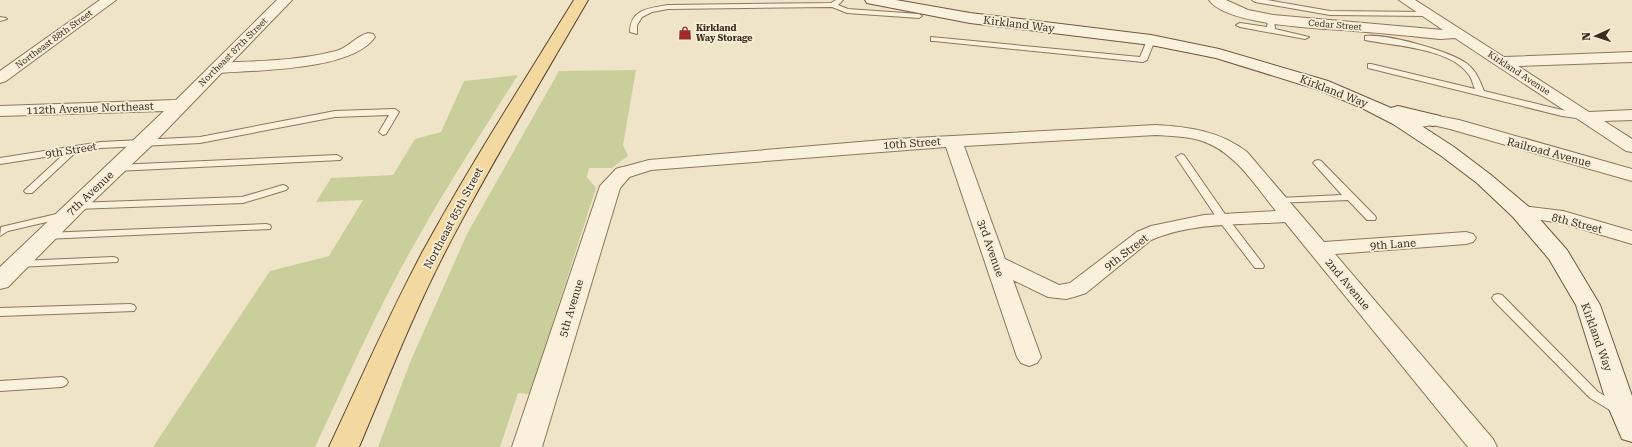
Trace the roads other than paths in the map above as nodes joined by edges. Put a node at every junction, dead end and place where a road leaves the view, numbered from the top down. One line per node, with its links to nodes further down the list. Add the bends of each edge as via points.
1 (109, 0): 25 (street, Northeast 88th Street)
2 (285, 0): 24 (main road, Northeast 87th Street)
3 (581, 0): 72 (main road, Northeast 85th Street, via 466,193 434,252 398,325)
4 (840, 0): 9 (lane)
5 (872, 0): 20 (main road, Kirkland Way, via 970,18)
6 (1216, 0): 13 (street, Cedar Street)
7 (1255, 0): 10 (lane, via 1330,12)
8 (1406, 0): 10 (street, Kirkland Avenue)
9 (833, 5): 11 (lane, via 847,11); 14 (lane, via 668,7 647,11 638,16 633,24)
10 (1428, 14): 15 (street, Kirkland Avenue)
11 (919, 16)
12 (1240, 25): 13 (lane)
13 (1271, 25): 15 (street, Cedar Street); 17 (lane)
14 (634, 32)
15 (1457, 34): 22 (street, Kirkland Avenue)
16 (368, 37): 24 (street, via 349,51 329,57 285,64)
17 (1305, 37)
18 (1368, 38): 26 (lane, via 1414,46 1453,58 1473,74)
19 (934, 39): 20 (lane, via 1143,60)
20 (1151, 40): 27 (main road, Kirkland Way, via 1258,65 1322,85)
21 (1632, 56): 22 (street)
22 (1502, 62): 31 (street, Kirkland Avenue)
23 (1371, 66): 26 (lane)
24 (217, 68): 28 (main road, Northeast 87th Street)
25 (0, 78)
26 (1481, 93): 31 (lane)
27 (1366, 103): 32 (main road); 32 (main road, Kirkland Way)
28 (181, 105): 29 (main road, 112th Avenue Northeast); 36 (main road, 7th Avenue)
29 (0, 111)
30 (1632, 115): 31 (street)
31 (1587, 117): 37 (street, Kirkland Avenue)
32 (1422, 127): 45 (street, Railroad Avenue, via 1467,130); 51 (main road, Kirkland Way)
33 (383, 132): 36 (lane, 9th Street, via 395,112 335,114 200,140)
34 (1202, 134): 35 (street, 10th Street, via 1156,130); 49 (street, 2nd Avenue, via 1216,139 1241,156)
35 (952, 140): 44 (street, 10th Street, via 657,164); 61 (street, 3rd Avenue)
36 (143, 143): 38 (lane, 9th Street); 43 (main road, 7th Avenue)
37 (1632, 147)
38 (74, 149): 41 (lane, 9th Street); 47 (lane)
39 (1181, 157): 53 (lane)
40 (337, 158): 43 (lane)
41 (0, 161)
42 (1318, 163): 48 (lane)
43 (116, 168): 50 (main road, 7th Avenue)
44 (623, 173): 73 (main road, 5th Avenue, via 610,186)
45 (1632, 175)
46 (282, 188): 50 (lane, via 243,200)
47 (29, 191)
48 (1350, 197): 49 (lane); 52 (lane)
49 (1285, 208): 53 (street, 9th Street); 59 (street, 2nd Avenue)
50 (71, 210): 55 (lane, via 5,229); 56 (main road, 7th Avenue)
51 (1521, 212): 58 (street, 8th Street, via 1563,217); 71 (main road, Kirkland Way, via 1559,256 1588,305)
52 (1371, 218)
53 (1223, 219): 61 (street, 9th Street, via 1204,220 1158,230 1144,236 1078,288 1066,292 1056,292); 63 (lane)
54 (266, 227): 56 (lane)
55 (0, 233)
56 (45, 236): 62 (main road, 7th Avenue)
57 (1466, 238): 59 (street, 9th Lane)
58 (1632, 238)
59 (1319, 249): 74 (street, 2nd Avenue)
60 (113, 260): 62 (lane)
61 (996, 262): 68 (street, 3rd Avenue)
62 (17, 264): 64 (main road, 7th Avenue)
63 (1259, 266)
64 (0, 281)
65 (1498, 298): 71 (lane, via 1594,395)
66 (130, 308): 67 (lane)
67 (0, 312)
68 (1029, 357)
69 (62, 382): 70 (lane)
70 (0, 386)
71 (1628, 422)
72 (344, 447)
73 (527, 447)
74 (1484, 447)

